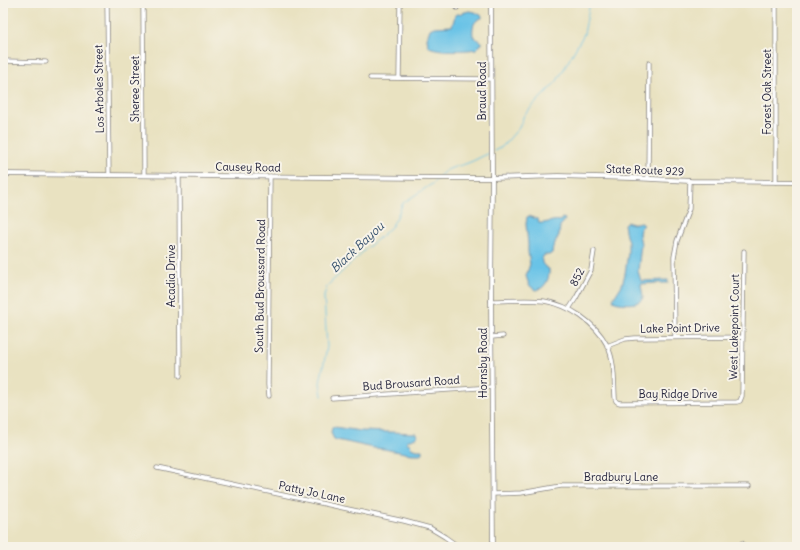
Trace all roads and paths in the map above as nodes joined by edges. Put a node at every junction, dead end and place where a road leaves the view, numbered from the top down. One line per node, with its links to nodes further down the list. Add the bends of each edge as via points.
1 (107, 3): 13 (street, Los Arboles Street)
2 (143, 3): 14 (street, Sheree Street)
3 (400, 3): 10 (street)
4 (491, 3): 11 (street, Braud Road)
5 (776, 3): 20 (street, Forest Oak Street)
6 (3, 61): 7 (street)
7 (46, 62)
8 (649, 63): 18 (street)
9 (370, 78): 10 (street)
10 (399, 78): 11 (street)
11 (491, 79): 17 (street, Braud Road)
12 (3, 174): 13 (street, Causey Road)
13 (109, 175): 14 (street, Causey Road)
14 (144, 175): 15 (street, Causey Road)
15 (179, 175): 16 (street, Causey Road); 31 (street, Acadia Drive)
16 (270, 176): 17 (street, Causey Road); 33 (street, South Bud Broussard Road)
17 (492, 178): 18 (street, State Route 929); 24 (street, Hornsby Road)
18 (648, 178): 19 (street, State Route 929)
19 (690, 181): 20 (street, State Route 929); 28 (street, via 689,210 677,241 674,257)
20 (776, 182): 21 (street, State Route 929)
21 (797, 182)
22 (594, 251): 25 (street, 852, via 591,270)
23 (744, 251): 29 (street, West Lakepoint Court)
24 (491, 301): 25 (street, via 542,301); 26 (street, Hornsby Road)
25 (569, 309): 30 (street, via 592,326)
26 (492, 336): 27 (street); 32 (street, Hornsby Road)
27 (503, 336)
28 (675, 337): 29 (street, Lake Point Drive); 30 (street, Lake Point Drive, via 635,338)
29 (742, 337): 35 (street, West Lakepoint Court, via 742,396)
30 (607, 346): 35 (street, Bay Ridge Drive, via 612,362 615,399 620,404)
31 (180, 376)
32 (492, 387): 34 (street, Bud Brousard Road); 38 (street, Hornsby Road)
33 (269, 396)
34 (332, 398)
35 (739, 402)
36 (157, 468): 39 (street, Patty Jo Lane, via 430,528)
37 (749, 486): 38 (street, Bradbury Lane, via 561,486 521,493)
38 (493, 494): 40 (street, Hornsby Road)
39 (459, 547)
40 (493, 547)

